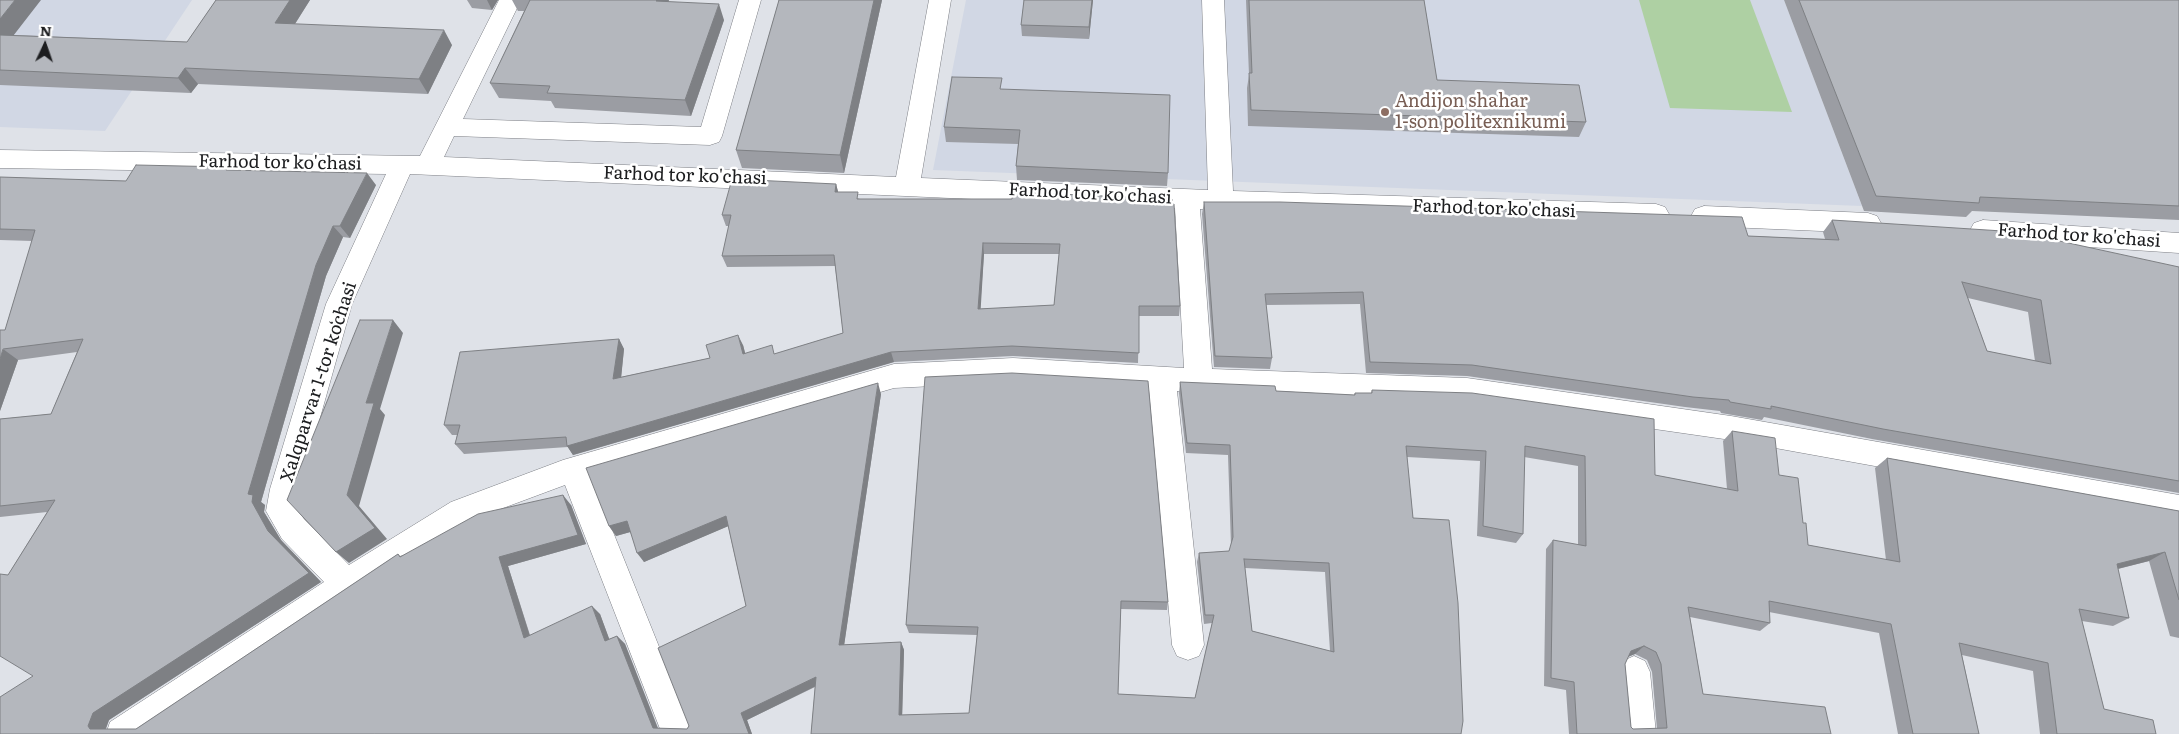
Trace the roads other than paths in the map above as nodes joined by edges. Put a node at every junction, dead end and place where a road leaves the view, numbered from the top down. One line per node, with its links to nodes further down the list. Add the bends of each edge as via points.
1 (510, 0): 5 (street)
2 (750, 0): 5 (street, via 710,136)
3 (940, 0): 8 (street)
4 (1213, 0): 10 (street)
5 (448, 128): 7 (street)
6 (0, 159): 7 (street, Farhod tor ko'chasi)
7 (415, 165): 8 (street, Farhod tor ko'chasi); 18 (street, Xalqparvar 1-tor koʻchasi, via 339,304 281,511 293,529)
8 (907, 185): 9 (street, Farhod tor ko'chasi)
9 (1186, 199): 10 (street, Farhod tor ko'chasi); 15 (street)
10 (1221, 199): 11 (street, Farhod tor ko'chasi)
11 (1886, 224)
12 (1964, 229): 13 (street, Farhod tor ko'chasi)
13 (2179, 242)
14 (1162, 379): 15 (street); 16 (street, via 1013,370 894,376); 19 (street)
15 (1199, 381): 17 (street, via 1467,390 1731,428)
16 (572, 469): 18 (street, via 461,511); 22 (street)
17 (2179, 508)
18 (347, 584): 21 (street)
19 (1188, 645)
20 (1634, 672): 23 (street)
21 (122, 734)
22 (678, 734)
23 (1640, 734)

